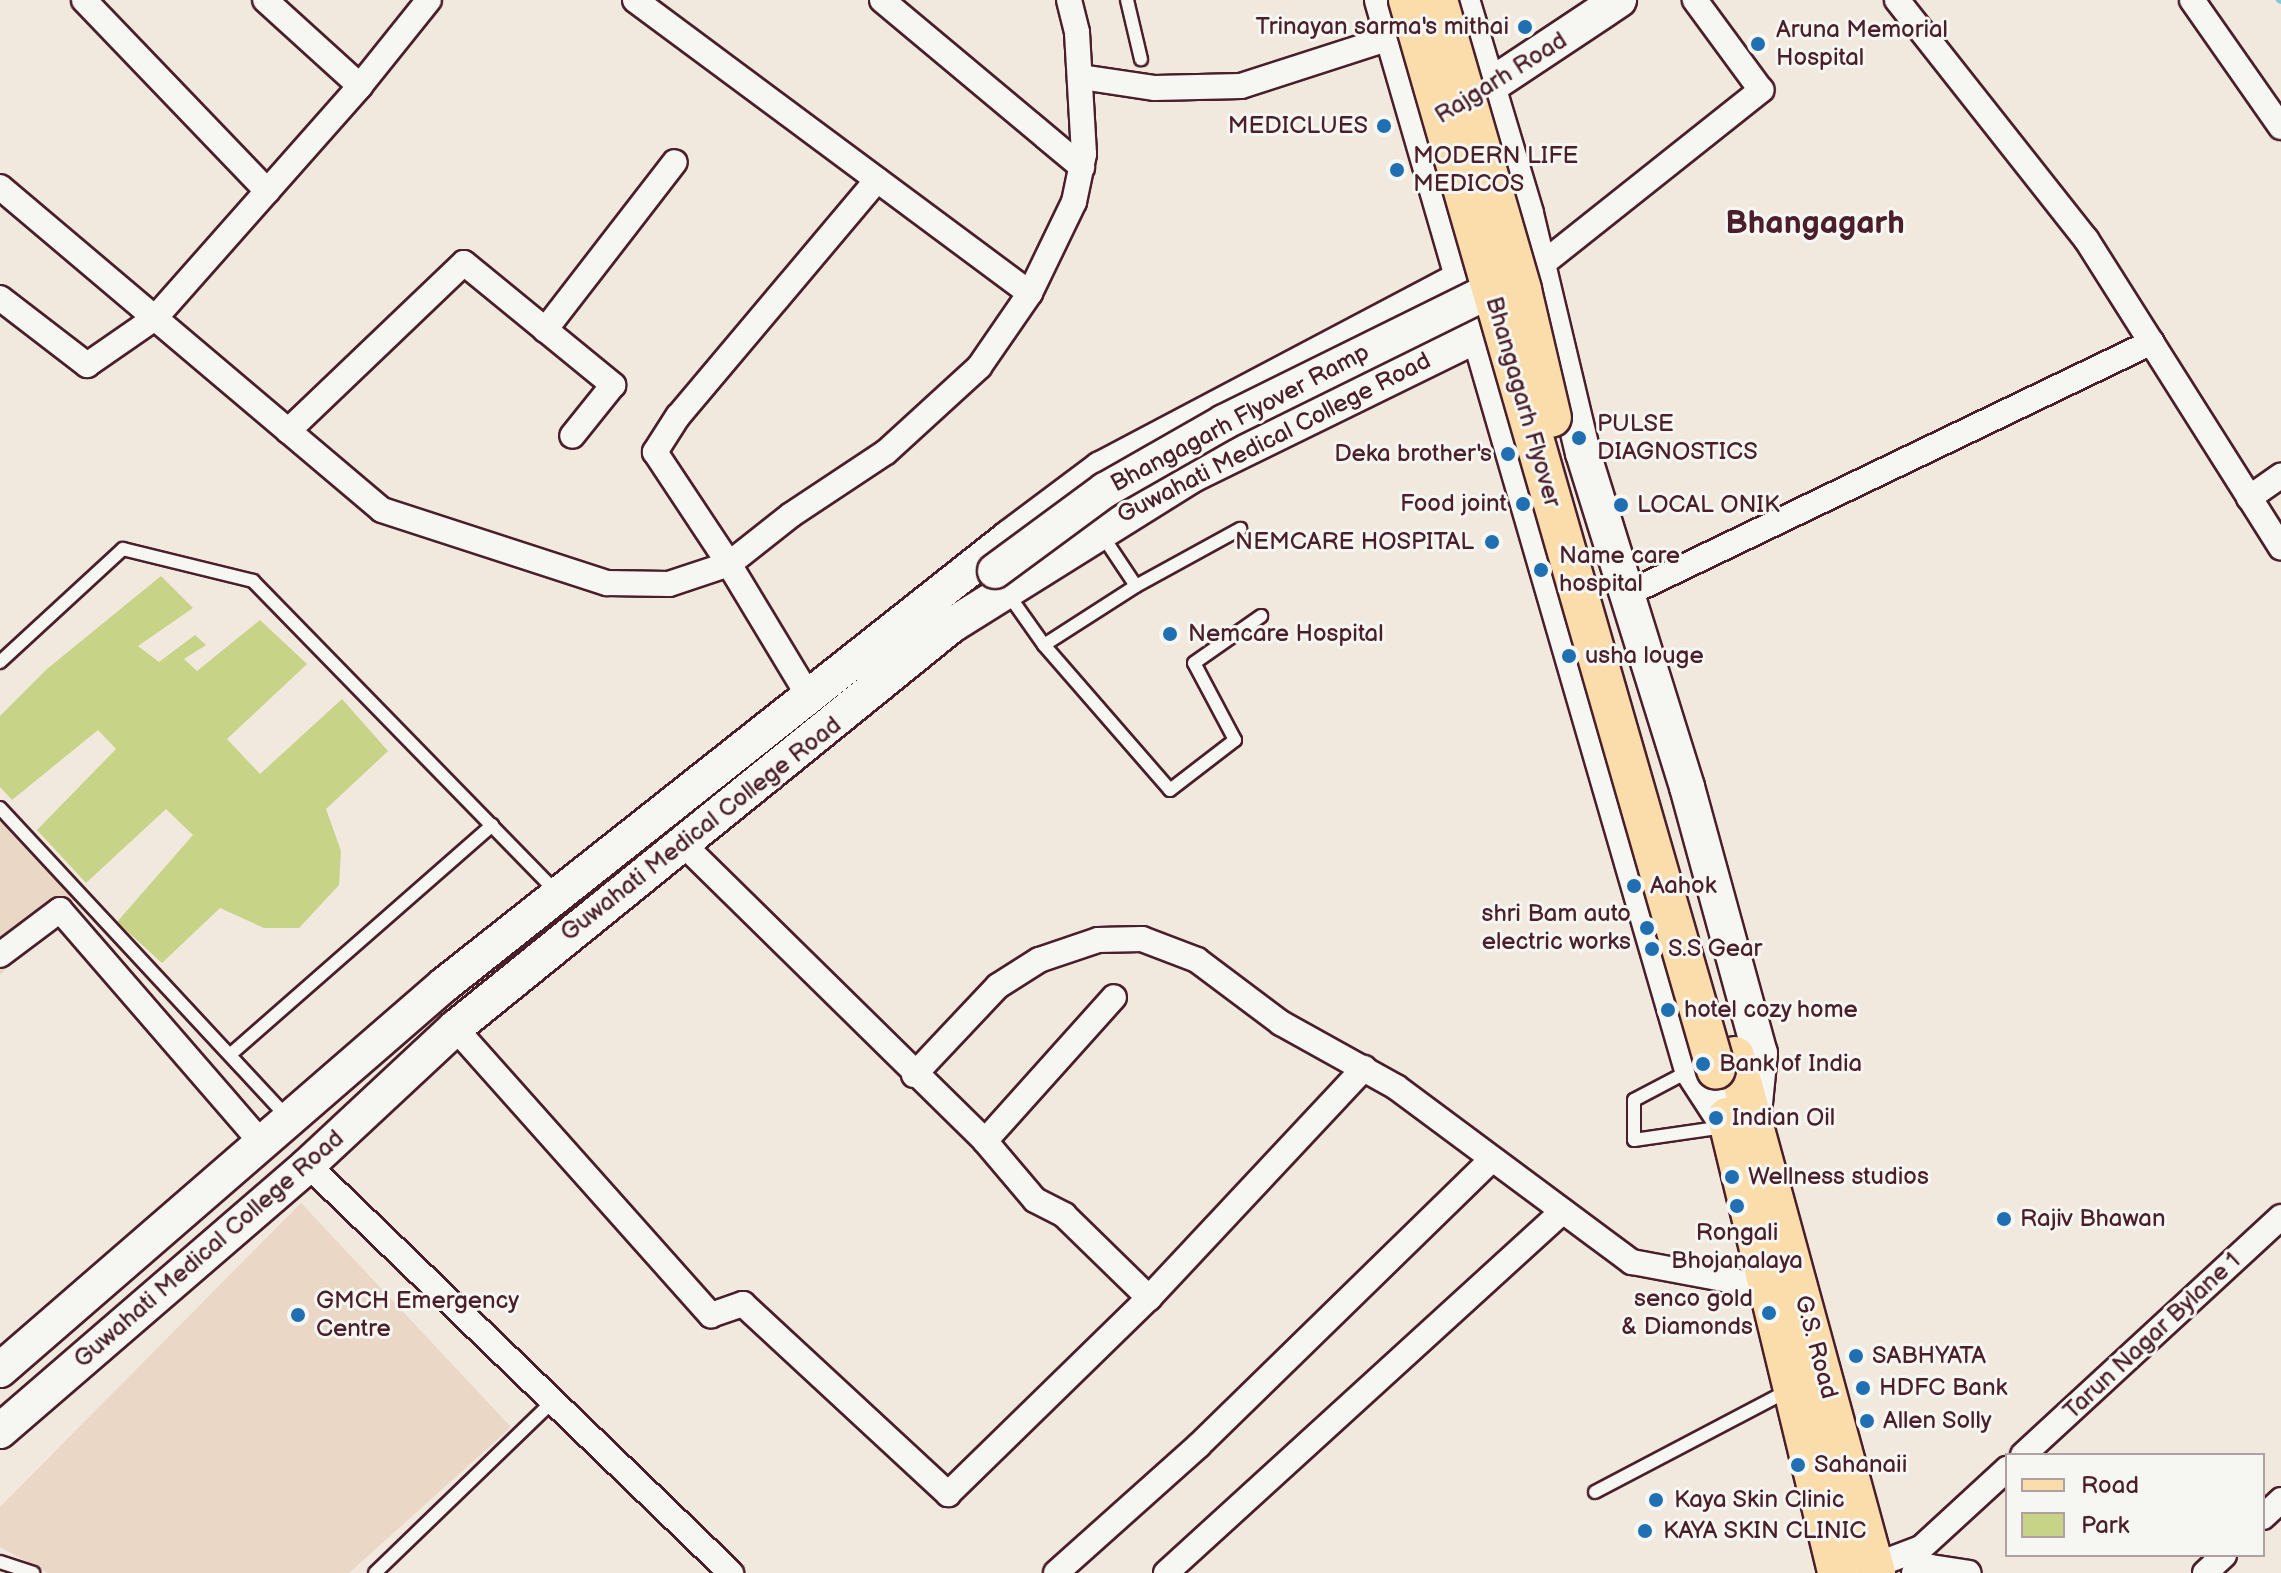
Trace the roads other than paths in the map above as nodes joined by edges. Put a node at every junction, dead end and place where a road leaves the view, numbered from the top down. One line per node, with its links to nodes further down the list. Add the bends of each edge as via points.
1 (84, 0): 28 (street)
2 (265, 0): 21 (street)
3 (429, 0): 21 (street)
4 (635, 0): 26 (street)
5 (882, 0): 25 (street)
6 (1069, 0): 19 (street)
7 (1127, 0): 18 (lane)
8 (1382, 0): 17 (main road)
9 (1408, 0): 30 (main road, Bhangagarh Flyover, bridge)
10 (1438, 0): 63 (main road, Bhangagarh Flyover, bridge)
11 (1462, 0): 20 (main road)
12 (1593, 0): 20 (main road, Rajgarh Road)
13 (1619, 0): 20 (main road, Rajgarh Road)
14 (1695, 0): 29 (street, via 1761,90)
15 (1897, 0): 36 (street, via 2041,176)
16 (2192, 0): 23 (street)
17 (1393, 37): 19 (street, via 1241,86 1155,88); 22 (main road)
18 (1141, 59)
19 (1081, 77): 25 (street)
20 (1485, 80): 22 (main road, Rajgarh Road); 29 (main road)
21 (360, 86): 28 (street)
22 (1417, 115): 30 (main road)
23 (2281, 127)
24 (675, 162): 34 (street)
25 (1082, 167): 31 (street, via 1074,202)
26 (877, 180): 31 (street); 46 (street, via 678,416 655,452)
27 (0, 187): 33 (street)
28 (267, 191): 33 (street)
29 (1540, 266): 37 (main road)
30 (1477, 284): 35 (main road); 47 (main road, Bhangagarh Flyover Ramp, bridge, via 1105,490); 50 (main road, Guwahati Medical College Road, via 1101,469); 63 (main road, Bhangagarh Flyover, bridge)
31 (1030, 293): 46 (street, via 979,367 886,452)
32 (0, 298): 33 (street, via 87,365)
33 (155, 318): 39 (street)
34 (545, 330): 39 (street, via 464,263); 40 (street, via 613,385)
35 (1478, 335): 38 (main road); 43 (main road, Guwahati Medical College Road, via 1190,476)
36 (2152, 342): 42 (street); 49 (street)
37 (1565, 366): 38 (main road); 49 (main road, via 1583,453)
38 (1496, 391): 63 (main road)
39 (288, 431): 46 (street, via 382,510 607,583 669,584)
40 (572, 436)
41 (2281, 476): 42 (street)
42 (2249, 498): 45 (street)
43 (1098, 529): 47 (main road, Guwahati Medical College Road); 48 (lane)
44 (1240, 529): 48 (lane)
45 (2281, 548)
46 (729, 564): 54 (street)
47 (1002, 583): 50 (main road, Bhangagarh Flyover Ramp); 52 (lane)
48 (1136, 586): 52 (lane)
49 (1627, 594): 67 (main road, via 1760,1053)
50 (948, 606): 54 (main road, Guwahati Medical College Road); 57 (main road, Guwahati Medical College Road)
51 (1261, 616): 52 (lane, via 1194,663 1235,740 1170,790)
52 (1044, 645)
53 (0, 662): 56 (lane, via 123,549 253,581)
54 (808, 695): 58 (main road, Guwahati Medical College Road)
55 (0, 808): 62 (lane)
56 (492, 825): 58 (lane); 62 (lane)
57 (680, 841): 61 (main road, Guwahati Medical College Road); 65 (street)
58 (559, 894): 66 (main road, Guwahati Medical College Road)
59 (0, 955): 69 (street, via 60,910)
60 (1114, 997): 68 (street)
61 (455, 1028): 71 (main road, Guwahati Medical College Road); 75 (street, via 711,1315 743,1304 948,1494)
62 (232, 1053): 66 (lane)
63 (1714, 1065): 67 (main road, Bhangagarh Flyover); 67 (lane, via 1634,1100 1634,1140)
64 (1364, 1068): 65 (street, via 1281,1023 1197,960 1142,939 1098,940 1039,960 998,986); 70 (street); 75 (street)
65 (914, 1075): 68 (street)
66 (289, 1120): 69 (main road, Guwahati Medical College Road)
67 (1741, 1124): 74 (main road, G.S. Road); 87 (main road, G.S. Road)
68 (985, 1141): 75 (street, via 1035,1200 1064,1215)
69 (261, 1142): 76 (main road, Guwahati Medical College Road)
70 (1491, 1160): 72 (street); 91 (street, via 1198,1446)
71 (308, 1165): 78 (street); 79 (main road, Guwahati Medical College Road)
72 (1563, 1211): 74 (street, via 1632,1262); 92 (street)
73 (2281, 1217): 80 (street, Tarun Nagar Bylane 1)
74 (1766, 1287): 77 (main road, G.S. Road)
75 (1149, 1298)
76 (0, 1370)
77 (1791, 1388): 82 (lane); 93 (main road, G.S. Road)
78 (554, 1400): 89 (lane); 90 (street)
79 (0, 1431)
80 (2025, 1453)
81 (2005, 1471): 87 (street, via 1921,1548)
82 (1595, 1492)
83 (2281, 1500): 84 (street)
84 (2265, 1515)
85 (2222, 1557): 96 (street)
86 (0, 1562): 88 (lane)
87 (1868, 1571)
88 (33, 1573)
89 (375, 1573)
90 (731, 1573)
91 (1056, 1573)
92 (1166, 1573)
93 (1837, 1573)
94 (1914, 1573): 95 (street, via 1931,1567)
95 (1969, 1573)
96 (2205, 1573)

